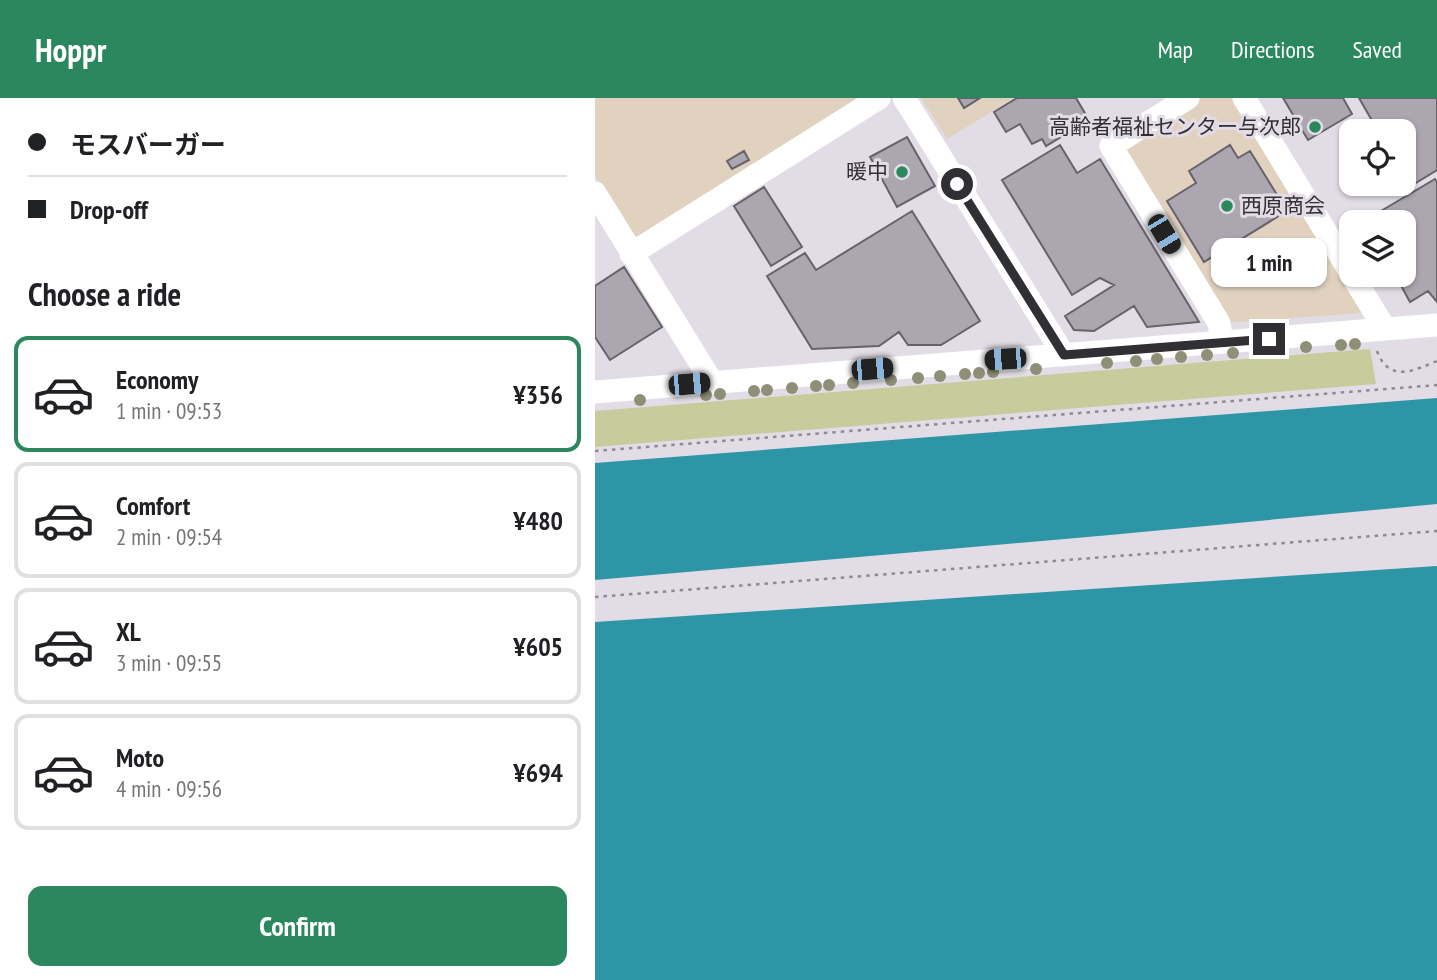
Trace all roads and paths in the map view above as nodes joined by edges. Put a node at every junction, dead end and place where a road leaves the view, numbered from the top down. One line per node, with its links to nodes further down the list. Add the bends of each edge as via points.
1 (879, 98): 6 (street)
2 (904, 98): 12 (street)
3 (1188, 98): 11 (street, via 1111,146 1219,323)
4 (1244, 98): 7 (street)
5 (595, 194): 6 (street)
6 (631, 254): 14 (street)
7 (1339, 254)
8 (1357, 287): 10 (street)
9 (1437, 325): 10 (street)
10 (1380, 337): 11 (street); 13 (path, via 1385,365 1399,372)
11 (1222, 342): 12 (street)
12 (1064, 355): 14 (street)
13 (1437, 361)
14 (712, 382): 16 (street)
15 (1437, 386): 17 (path)
16 (595, 393)
17 (595, 451)
18 (1437, 531): 19 (path)
19 (595, 597)

